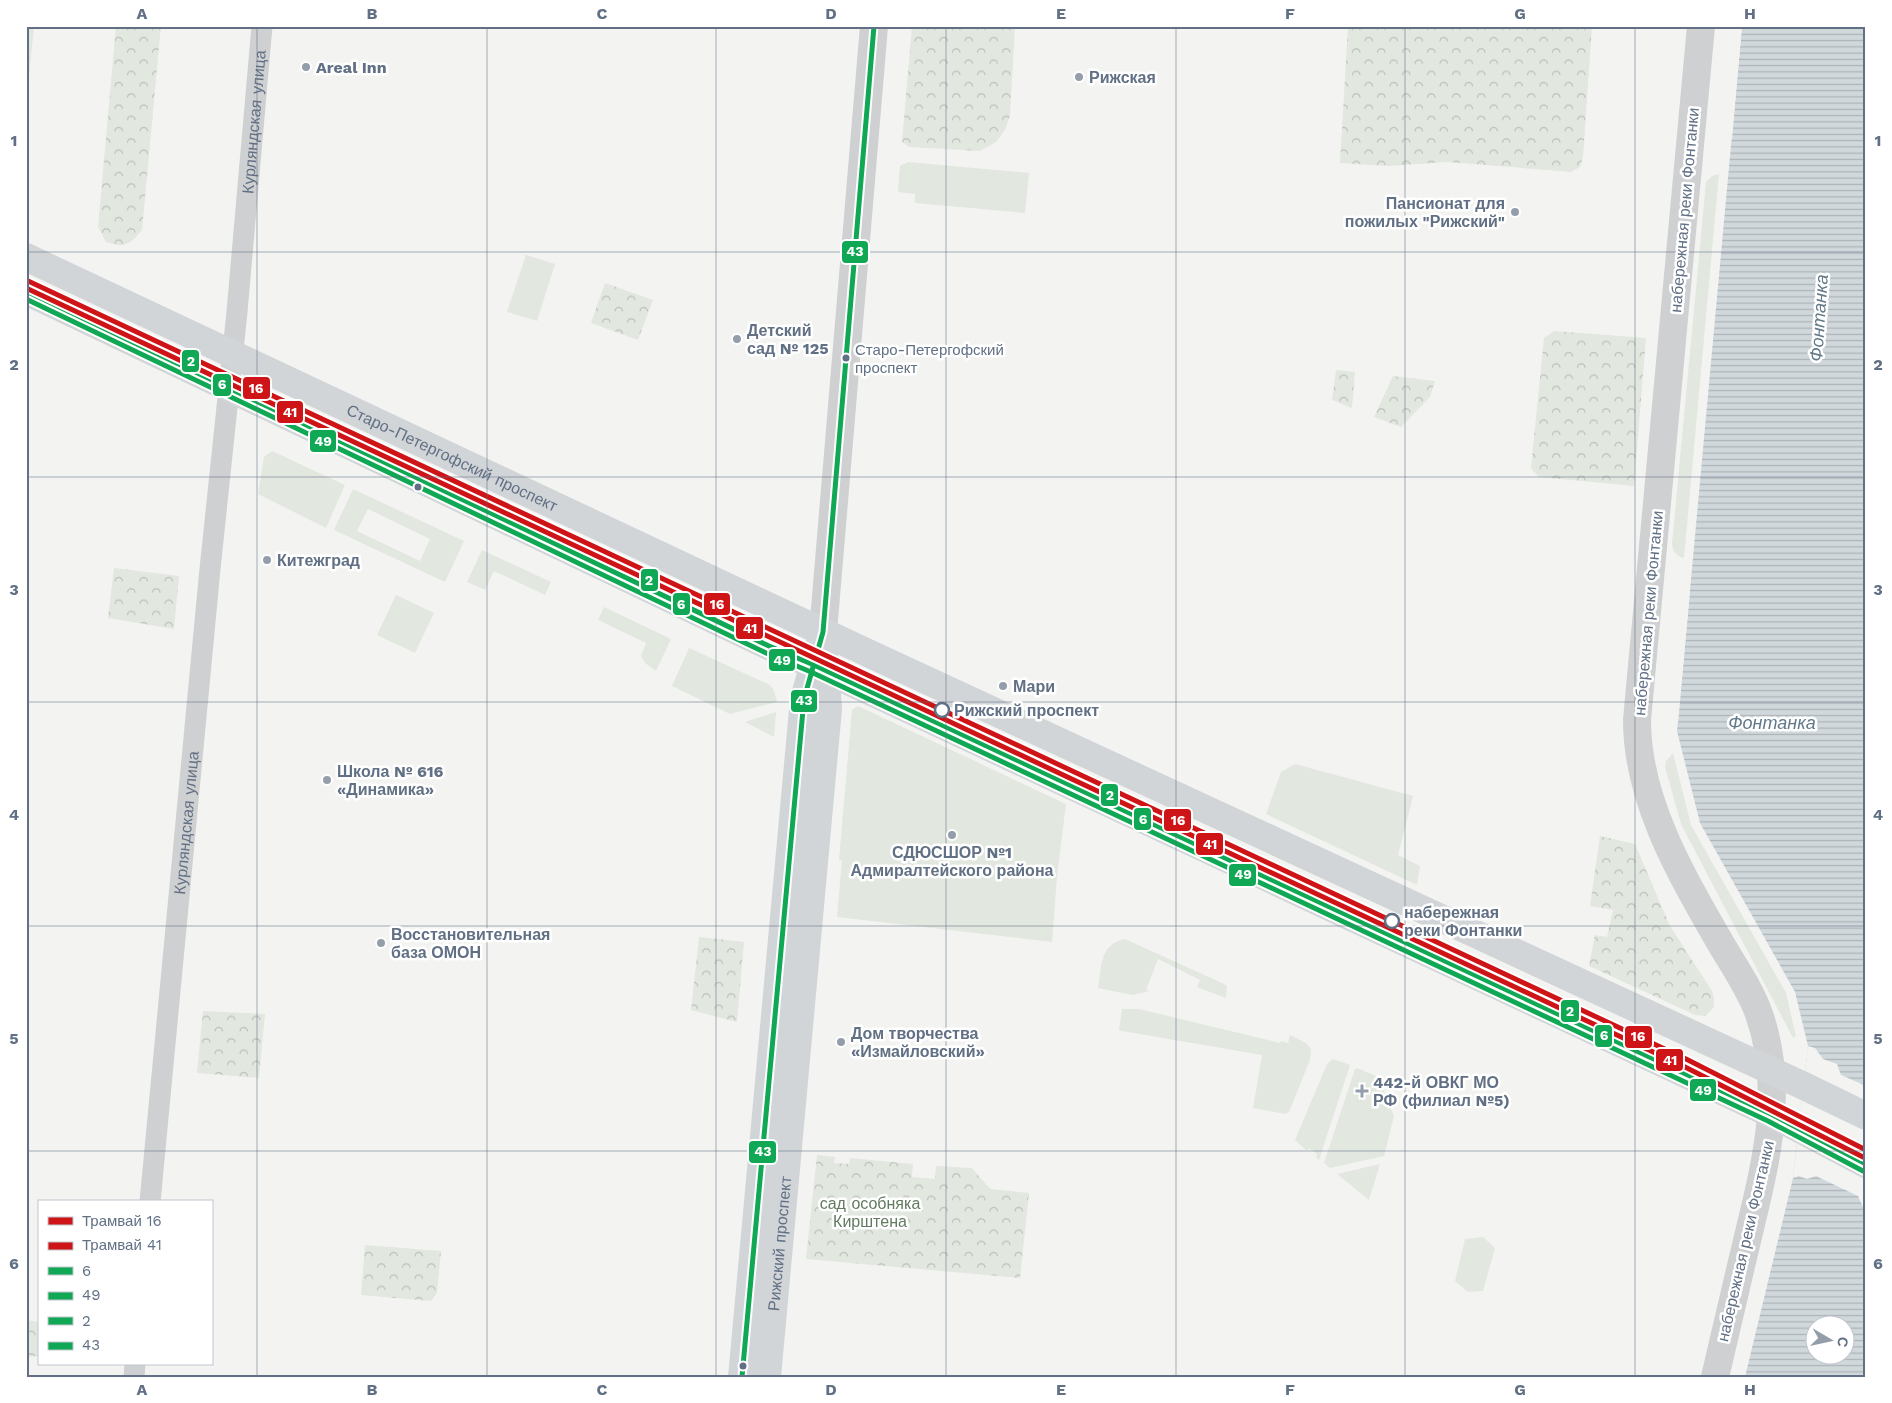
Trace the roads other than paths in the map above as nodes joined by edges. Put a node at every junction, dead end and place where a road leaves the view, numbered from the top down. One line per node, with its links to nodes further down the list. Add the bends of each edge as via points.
1 (262, 26): 6 (street, Курляндская улица)
2 (874, 26): 8 (street, Рижский проспект)
3 (1701, 26): 10 (street, набережная реки Фонтанки, via 1637,741 1646,781 1670,848 1758,1012)
4 (26, 257): 6 (main road, Старо-Петергофский проспект)
5 (26, 292): 7 (main road, Старо-Петергофский проспект)
6 (233, 354): 7 (street, Курляндская улица); 8 (main road, Старо-Петергофский проспект)
7 (229, 387): 9 (main road, Старо-Петергофский проспект, via 752,638); 14 (street, Курляндская улица)
8 (823, 632): 9 (main road, Рижский проспект); 10 (main road, Старо-Петергофский проспект)
9 (820, 667): 11 (main road, Старо-Петергофский проспект); 15 (main road, Рижский проспект, via 803,709); 16 (main road, Рижский проспект, via 828,709)
10 (1770, 1070): 11 (street, набережная реки Фонтанки); 12 (main road, Старо-Петергофский проспект)
11 (1771, 1114): 13 (main road, Старо-Петергофский проспект); 17 (street, набережная реки Фонтанки, via 1767,1158)
12 (1866, 1116)
13 (1866, 1164)
14 (150, 1200)
15 (742, 1377)
16 (766, 1377)
17 (1715, 1377)

